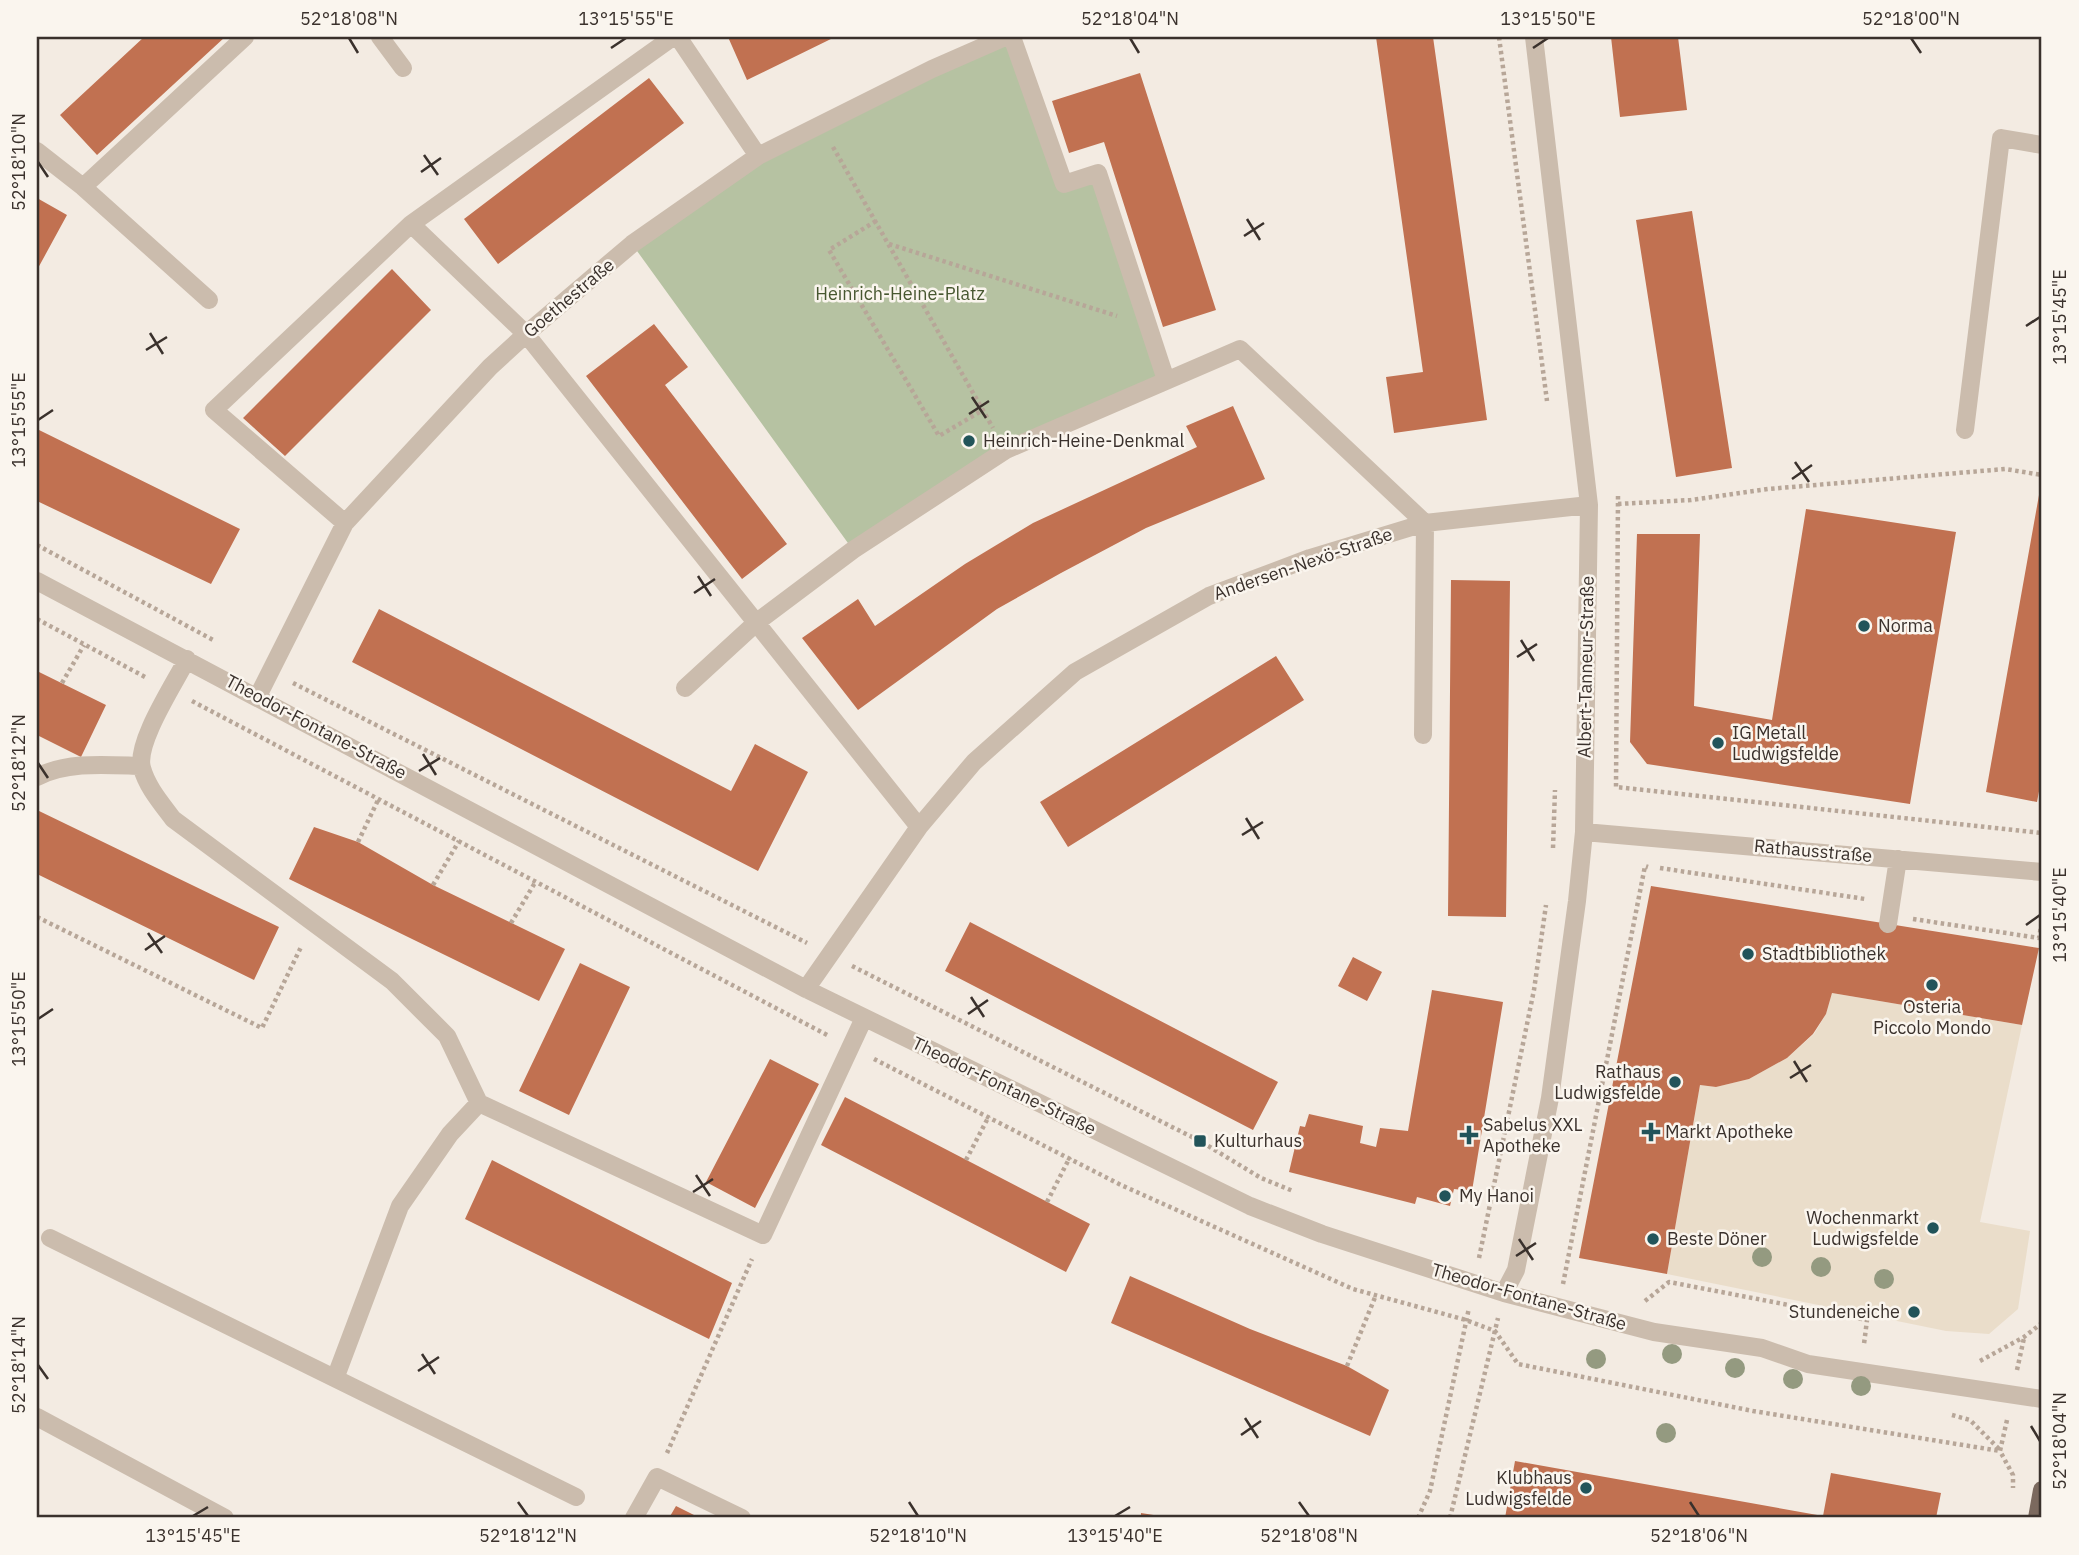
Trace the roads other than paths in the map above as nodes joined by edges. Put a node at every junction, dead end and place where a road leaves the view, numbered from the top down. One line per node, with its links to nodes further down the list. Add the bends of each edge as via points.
1 (245, 37): 11 (street)
2 (380, 37): 7 (street)
3 (675, 37): 10 (street); 12 (street)
4 (1005, 37): 10 (street, Goethestraße)
5 (1012, 37): 15 (street, via 1064,184 1098,173)
6 (1534, 37): 17 (street, Albert-Tanneur-Straße)
7 (403, 68)
8 (2042, 145): 16 (street, via 2001,138)
9 (37, 151): 11 (street)
10 (758, 156): 14 (street, Goethestraße, via 632,244)
11 (83, 187): 13 (street)
12 (411, 224): 14 (street); 18 (street, via 214,410)
13 (209, 300)
14 (526, 334): 18 (street, Goethestraße, via 490,366); 21 (street)
15 (1166, 380): 19 (street, via 1240,349); 21 (street, via 1006,450 853,550)
16 (1965, 430)
17 (1589, 505): 19 (street, Andersen-Nexö-Straße); 29 (street, Albert-Tanneur-Straße)
18 (345, 523): 24 (street, Goethestraße)
19 (1425, 523): 25 (street); 28 (street, Andersen-Nexö-Straße, via 1310,558 1209,596 1075,672 974,762)
20 (37, 582): 22 (street, Theodor-Fontane-Straße)
21 (757, 622): 23 (street); 28 (street)
22 (187, 659): 24 (street, Theodor-Fontane-Straße); 26 (street, via 145,740)
23 (685, 688)
24 (258, 696): 33 (street, Theodor-Fontane-Straße)
25 (1423, 735)
26 (141, 766): 27 (street, via 98,764); 35 (street, via 173,819 392,981 447,1036)
27 (37, 777)
28 (919, 827): 33 (street, Andersen-Nexö-Straße)
29 (1584, 832): 30 (street, Rathausstraße); 37 (street, Albert-Tanneur-Straße, via 1550,1098 1516,1270)
30 (1898, 859): 31 (street, Rathausstraße); 32 (street)
31 (2042, 872)
32 (1888, 923)
33 (806, 989): 34 (street, Theodor-Fontane-Straße)
34 (864, 1018): 35 (street, via 763,1235); 37 (street, Theodor-Fontane-Straße, via 1250,1206)
35 (479, 1103): 38 (street, via 450,1134 400,1206)
36 (50, 1238): 38 (street)
37 (1504, 1293): 39 (street, Theodor-Fontane-Straße, via 1654,1332 1762,1348 1808,1364)
38 (335, 1376): 42 (street)
39 (2042, 1399)
40 (37, 1417): 43 (street)
41 (2042, 1490): 46 (main road)
42 (576, 1497)
43 (225, 1518)
44 (634, 1518): 45 (street, via 657,1477)
45 (742, 1518)
46 (2037, 1518)

